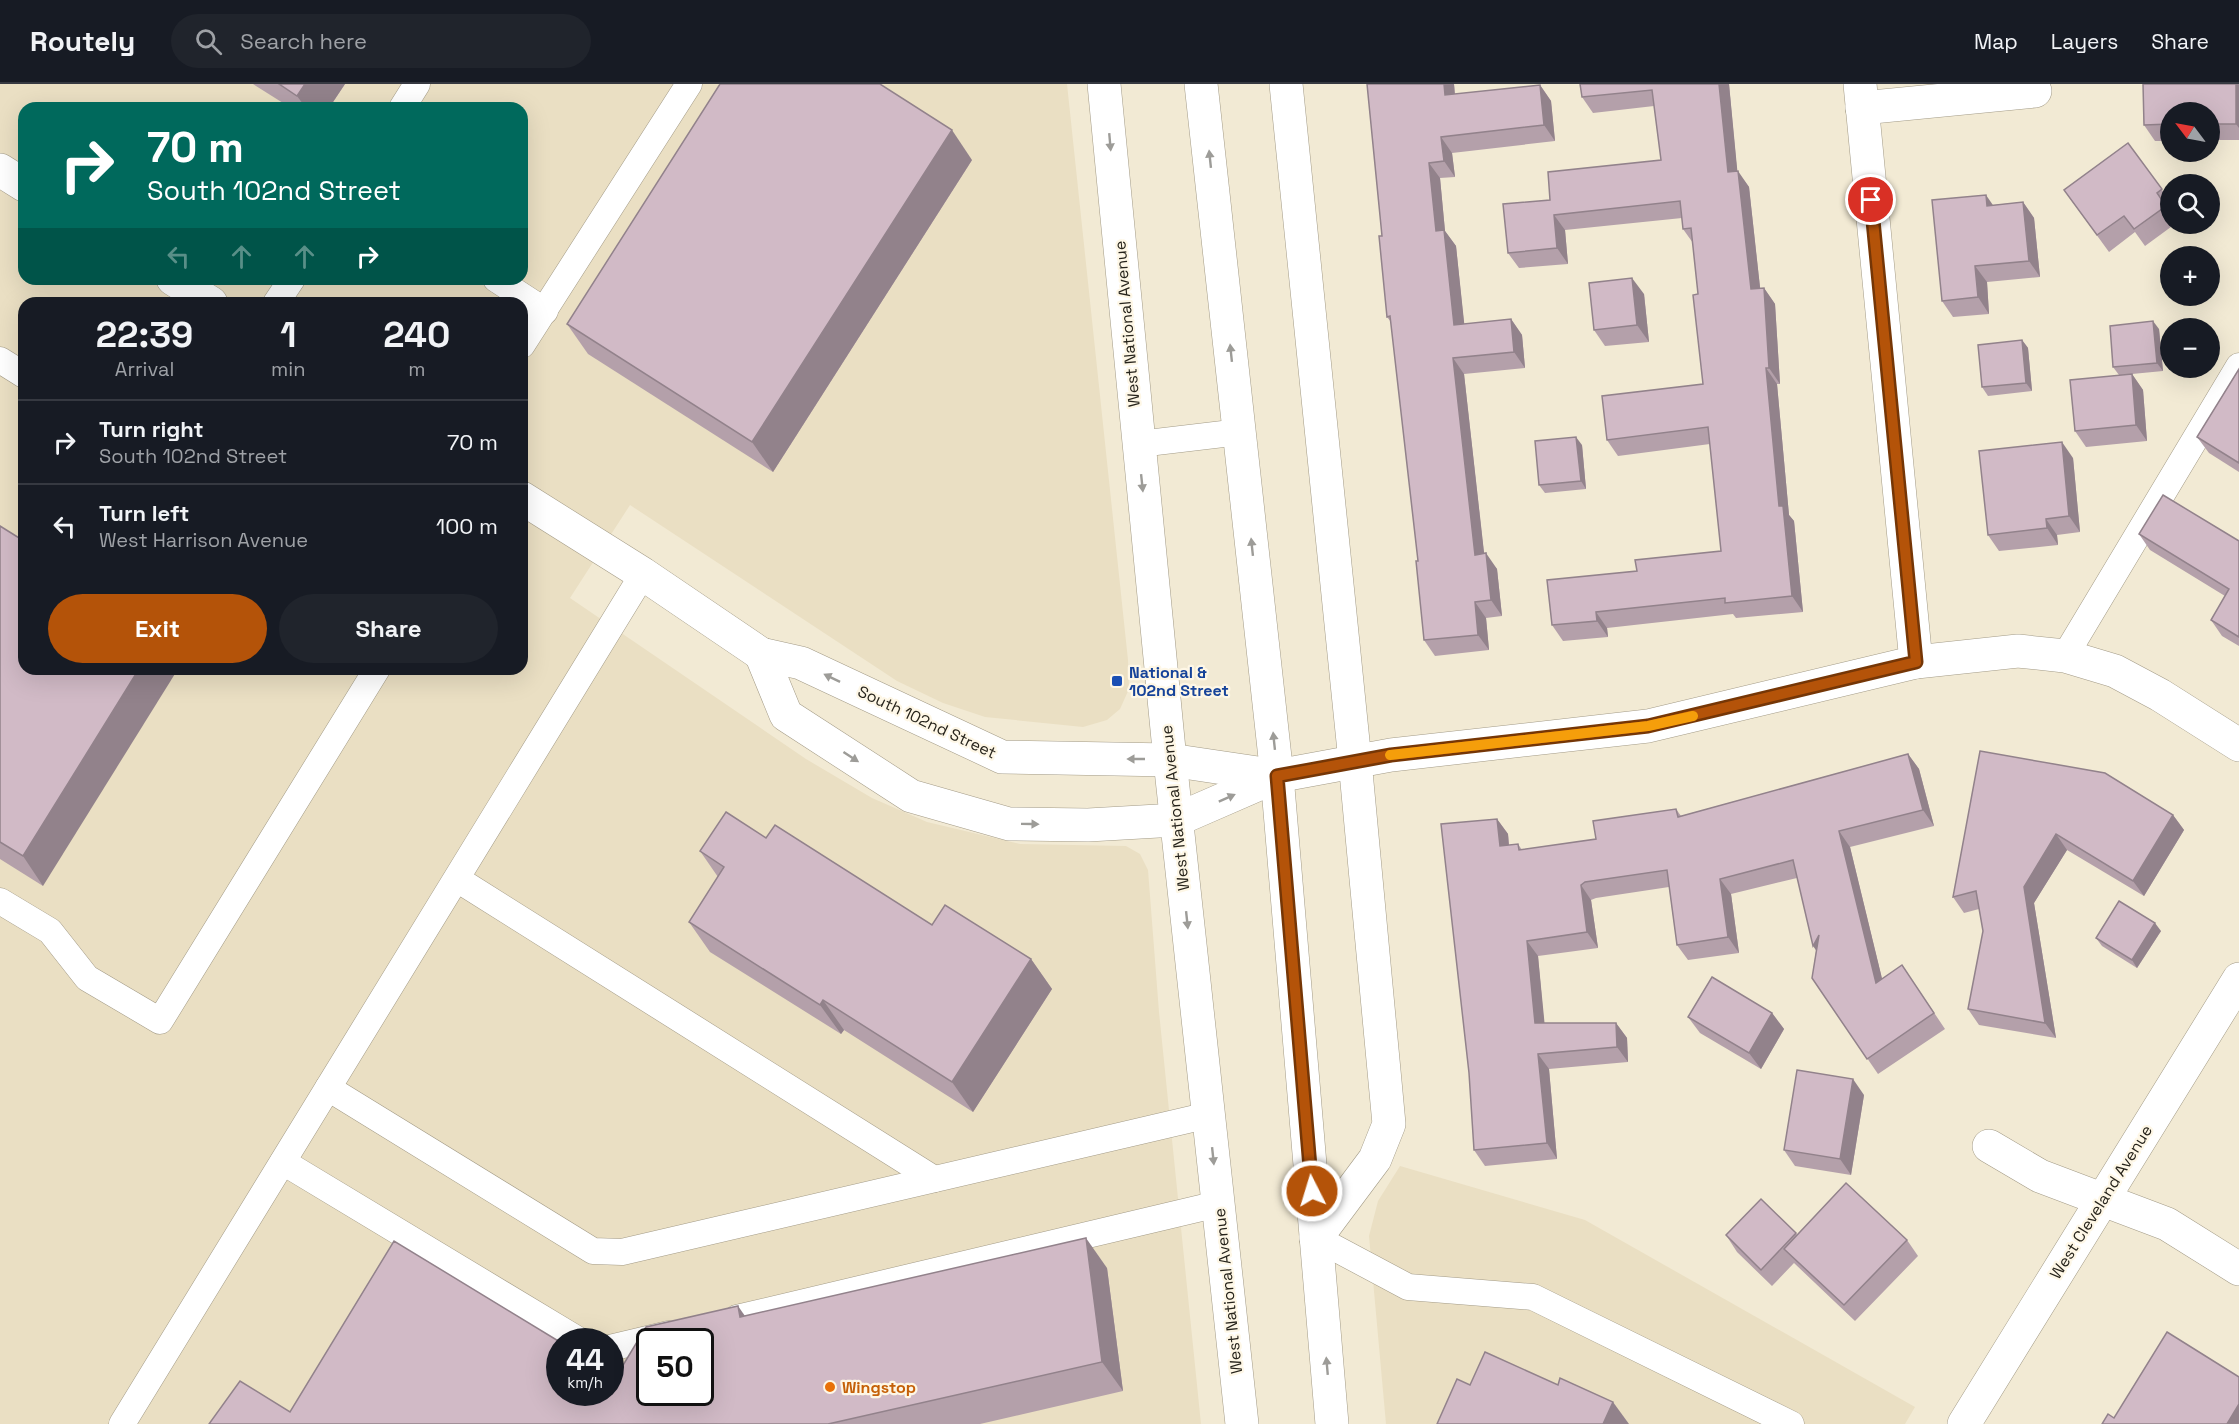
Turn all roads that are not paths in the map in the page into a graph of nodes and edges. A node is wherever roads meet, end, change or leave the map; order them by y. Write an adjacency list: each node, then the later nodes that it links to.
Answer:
1 (417, 84): 8 (lane)
2 (688, 84): 16 (lane)
3 (1104, 84): 22 (street, West National Avenue, one-way to 22)
4 (1201, 84): 21 (street, one-way to 4)
5 (1286, 84): 31 (street)
6 (2035, 91): 7 (street)
7 (1861, 96): 27 (street)
8 (406, 102)
9 (0, 170): 10 (street)
10 (18, 181)
11 (182, 285): 13 (street)
12 (505, 285): 14 (lane)
13 (202, 297)
14 (524, 297)
15 (528, 300): 16 (lane)
16 (545, 311): 17 (lane)
17 (528, 336)
18 (0, 360): 20 (lane)
19 (2239, 366): 26 (lane)
20 (18, 371)
21 (1240, 432): 22 (lane); 32 (street, one-way to 21)
22 (1138, 444): 30 (street, West National Avenue, one-way to 30)
23 (528, 502): 24 (street, South 102nd Street)
24 (644, 574): 25 (street, South 102nd Street); 34 (lane)
25 (761, 654): 30 (street, South 102nd Street, one-way to 25); 33 (street, South 102nd Street, one-way to 33)
26 (2066, 656): 27 (street, South 102nd Street); 29 (street, South 102nd Street)
27 (1916, 662): 31 (street, South 102nd Street)
28 (373, 675): 35 (lane)
29 (2239, 745)
30 (1170, 760): 32 (street, South 102nd Street); 33 (street, West National Avenue)
31 (1355, 761): 32 (street, South 102nd Street); 44 (street)
32 (1277, 776): 33 (street, South 102nd Street, one-way to 32); 44 (street)
33 (1176, 820): 38 (street, West National Avenue, one-way to 38)
34 (457, 879): 37 (lane); 41 (lane)
35 (0, 900)
36 (2239, 979): 42 (street, West Cleveland Avenue)
37 (328, 1088): 40 (lane); 41 (lane)
38 (1209, 1114): 41 (lane); 43 (street, West National Avenue, one-way to 43)
39 (1989, 1146): 42 (street)
40 (283, 1162): 46 (lane); 49 (lane)
41 (934, 1179)
42 (2103, 1198): 45 (street); 52 (street, West Cleveland Avenue)
43 (1218, 1204): 47 (lane); 50 (street, West National Avenue)
44 (1316, 1238): 48 (lane); 51 (street, one-way to 44)
45 (2239, 1269)
46 (558, 1328)
47 (624, 1345)
48 (1783, 1422)
49 (122, 1424)
50 (1242, 1424)
51 (1332, 1424)
52 (1964, 1424)

